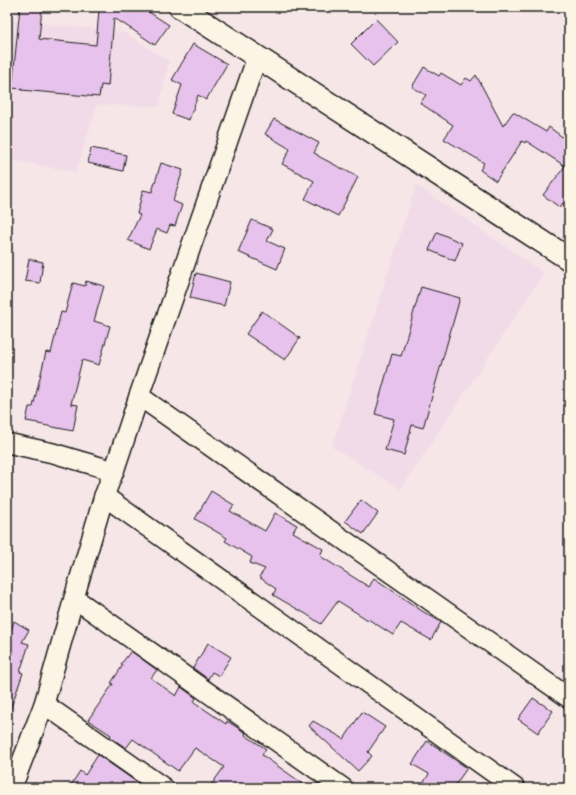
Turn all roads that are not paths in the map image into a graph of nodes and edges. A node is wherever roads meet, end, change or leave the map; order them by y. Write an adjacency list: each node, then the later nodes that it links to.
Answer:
1 (180, 7): 2 (main road)
2 (257, 57): 3 (main road); 4 (street)
3 (569, 259)
4 (139, 396): 6 (street); 9 (street)
5 (7, 443): 6 (street)
6 (114, 471): 7 (street)
7 (104, 496): 8 (street); 14 (street)
8 (74, 598): 10 (street); 13 (street)
9 (569, 698)
10 (44, 704): 11 (street); 12 (street)
11 (13, 788)
12 (164, 788)
13 (344, 788)
14 (515, 788)

